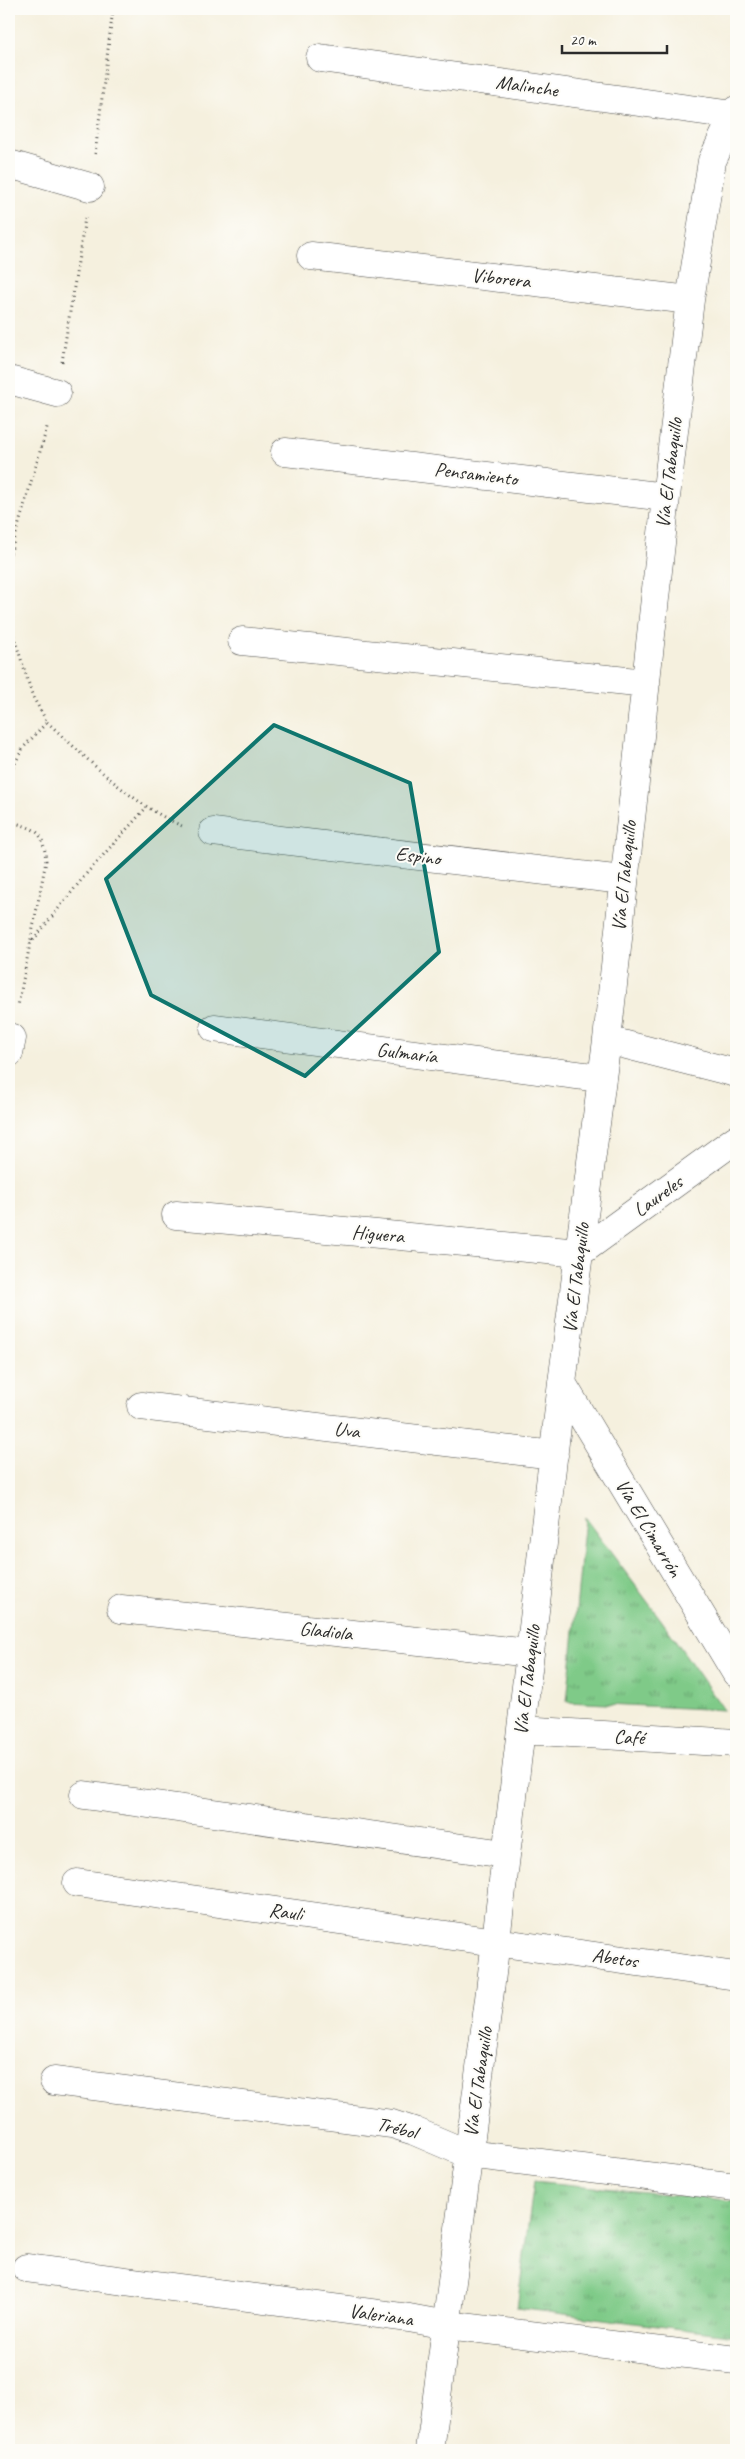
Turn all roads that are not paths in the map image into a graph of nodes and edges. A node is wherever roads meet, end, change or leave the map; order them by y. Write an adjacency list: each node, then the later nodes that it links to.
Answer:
1 (320, 58): 2 (street, Malinche)
2 (735, 112): 6 (street, Vía El Tabaquillo)
3 (9, 164): 4 (street)
4 (90, 187)
5 (311, 256): 6 (street, Viborera)
6 (690, 300): 10 (street, Vía El Tabaquillo)
7 (9, 380): 8 (street)
8 (57, 393)
9 (285, 452): 10 (street, Pensamiento)
10 (666, 497): 12 (street, Vía El Tabaquillo)
11 (242, 641): 12 (street)
12 (646, 683): 14 (street, Vía El Tabaquillo)
13 (213, 832): 14 (street, Espino)
14 (623, 880): 16 (street, Vía El Tabaquillo)
15 (214, 1028): 18 (street, Gulmaría)
16 (607, 1040): 17 (street); 18 (street, Vía El Tabaquillo)
17 (736, 1073)
18 (600, 1078): 21 (street, Vía El Tabaquillo)
19 (736, 1139): 21 (street, Laureles)
20 (176, 1215): 21 (street, Higuera)
21 (580, 1253): 22 (street, Vía El Tabaquillo)
22 (562, 1383): 24 (street, Vía El Tabaquillo); 27 (street, Vía El Cimarrón)
23 (141, 1406): 24 (street, Uva)
24 (554, 1455): 26 (street, Vía El Tabaquillo)
25 (121, 1609): 26 (street, Gladiola)
26 (530, 1653): 28 (street, Vía El Tabaquillo)
27 (736, 1673)
28 (521, 1730): 29 (street, Café); 31 (street, Vía El Tabaquillo)
29 (736, 1743)
30 (84, 1795): 31 (street)
31 (505, 1854): 33 (street, Vía El Tabaquillo)
32 (77, 1883): 33 (street, Rauli)
33 (494, 1941): 34 (street, Abetos); 36 (street, Vía El Tabaquillo)
34 (736, 1976)
35 (54, 2081): 36 (street, Trébol)
36 (468, 2154): 37 (street, Trébol); 39 (street, Vía El Tabaquillo)
37 (736, 2187)
38 (26, 2268): 39 (street, Valeriana)
39 (447, 2326): 40 (street, Valeriana); 41 (street, Vía El Tabaquillo)
40 (736, 2360)
41 (430, 2450)

